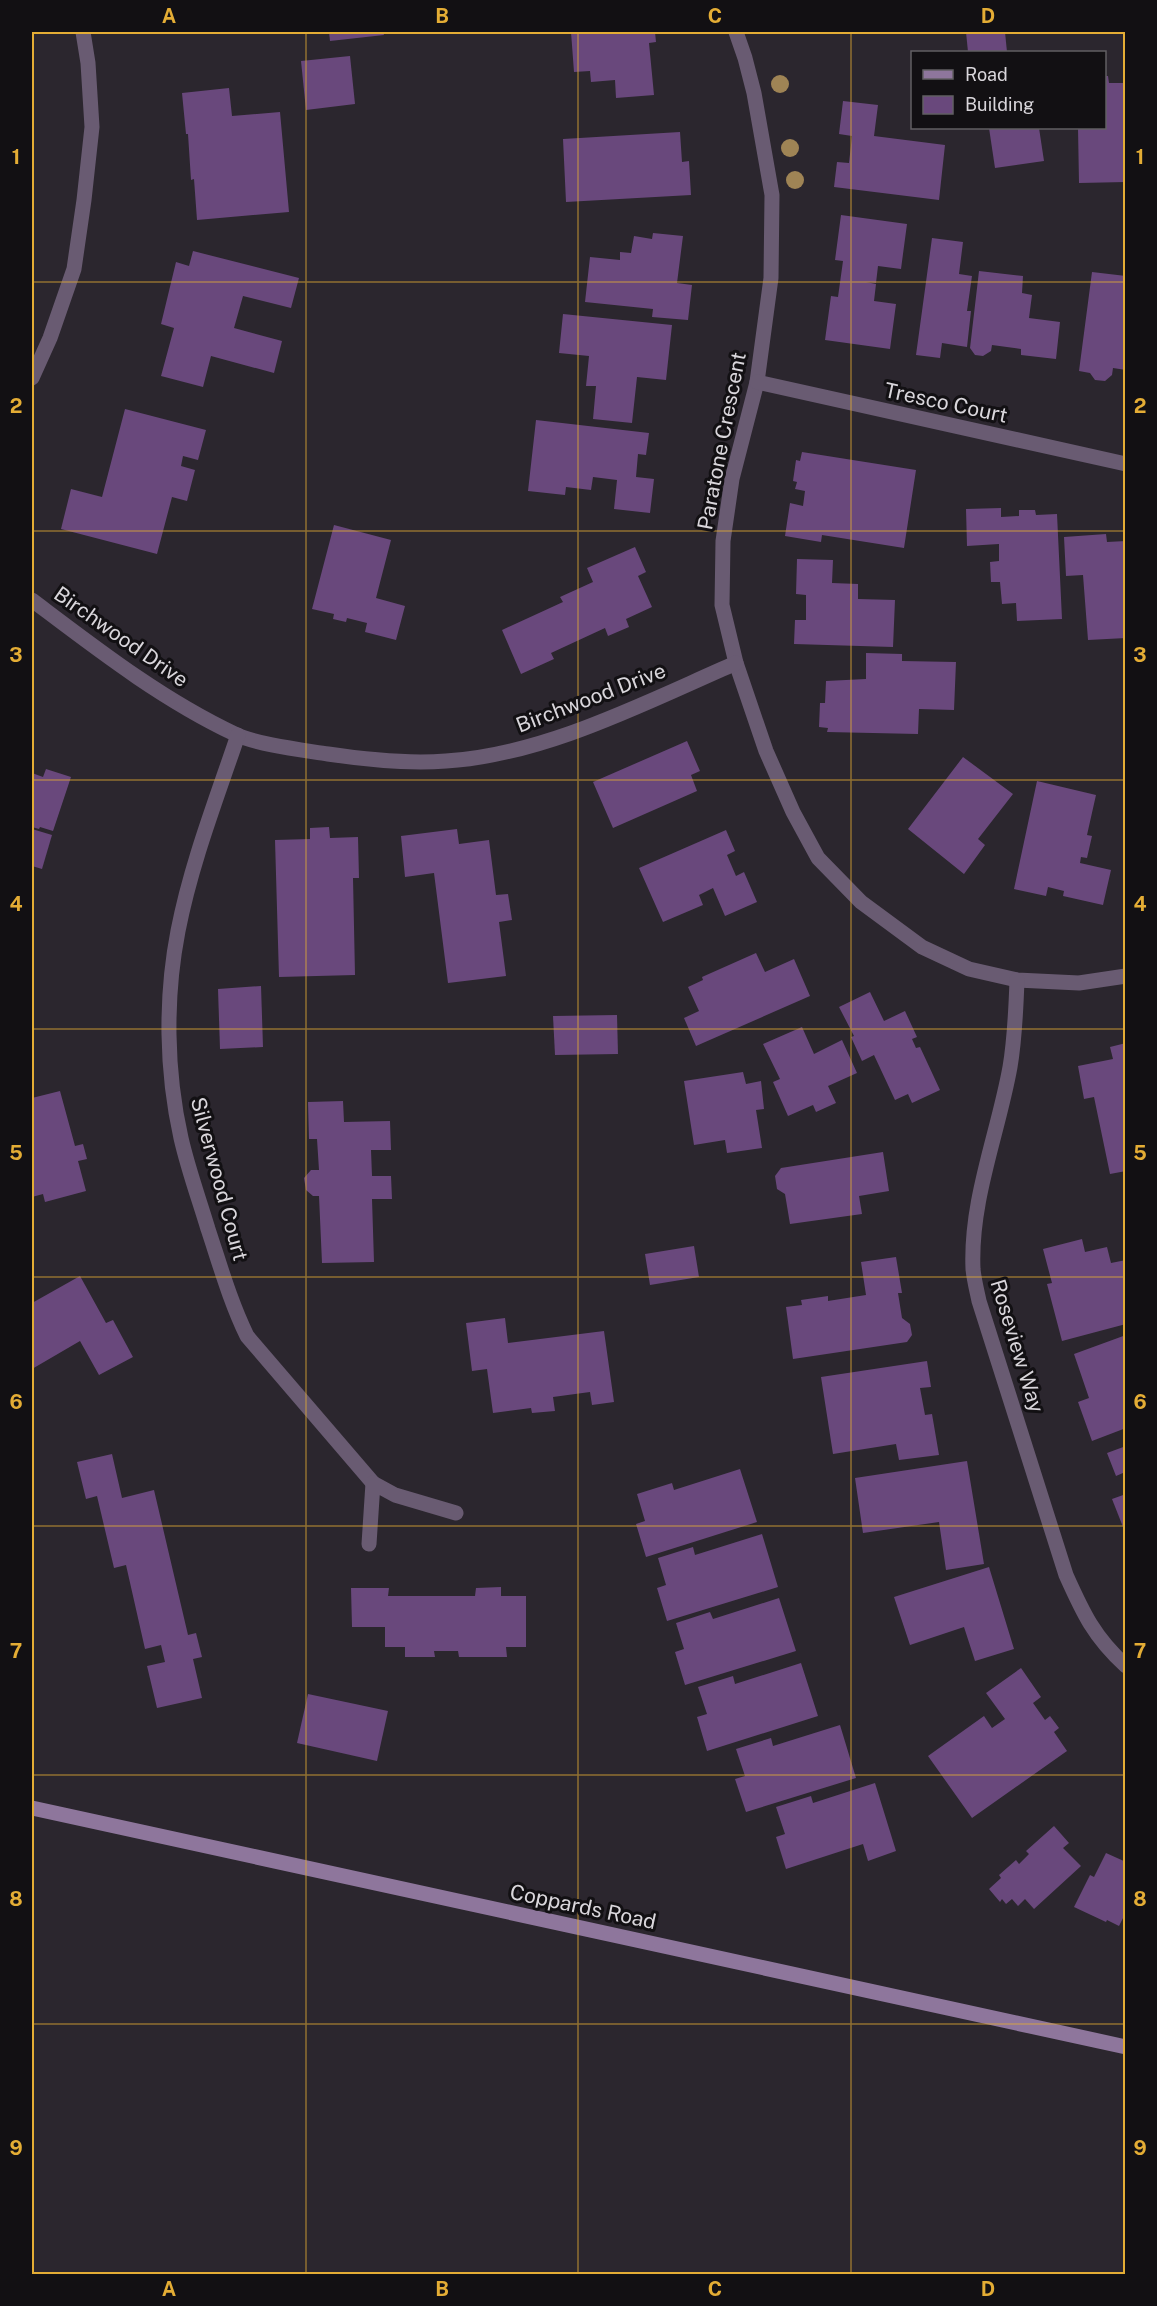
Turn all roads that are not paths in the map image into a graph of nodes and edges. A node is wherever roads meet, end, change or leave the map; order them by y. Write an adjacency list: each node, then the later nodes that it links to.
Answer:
1 (83, 32): 3 (street)
2 (736, 32): 4 (street, Paratone Crescent)
3 (32, 378)
4 (757, 382): 5 (street, Tresco Court); 7 (street, Paratone Crescent)
5 (1125, 464)
6 (32, 600): 8 (street, Birchwood Drive)
7 (736, 663): 8 (street, Birchwood Drive); 10 (street, Paratone Crescent)
8 (238, 735): 11 (street, Silverwood Court)
9 (1125, 976): 10 (street, Paratone Crescent)
10 (1017, 980): 14 (street, Roseview Way)
11 (373, 1483): 12 (street, Silverwood Court); 13 (street)
12 (456, 1513)
13 (369, 1544)
14 (1125, 1666)
15 (32, 1808): 16 (street, Coppards Road)
16 (1125, 2047)

